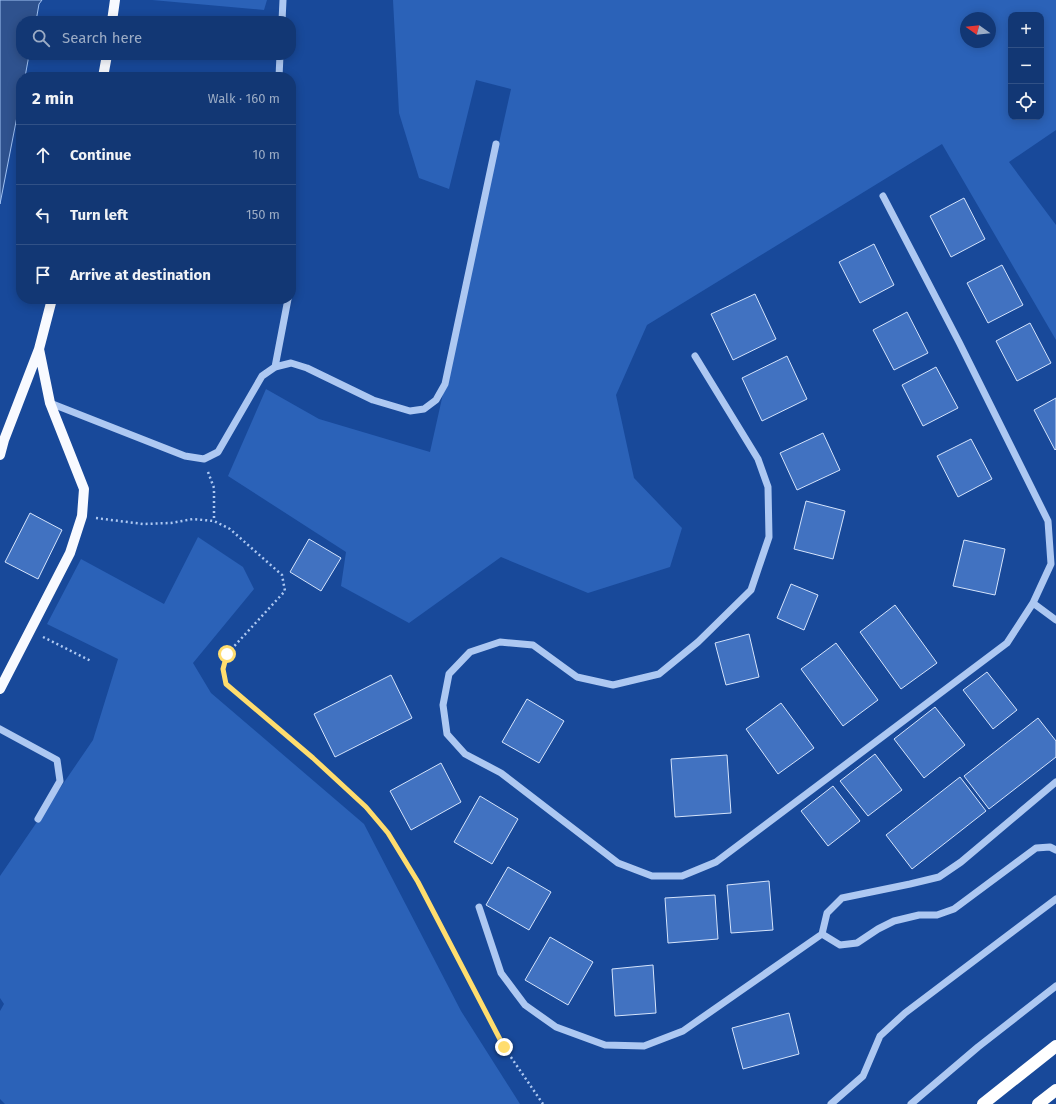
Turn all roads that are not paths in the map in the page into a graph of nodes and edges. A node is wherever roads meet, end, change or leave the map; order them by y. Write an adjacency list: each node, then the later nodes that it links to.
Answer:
1 (116, 0): 3 (main road)
2 (284, 0): 4 (street)
3 (113, 16)
4 (282, 16)
5 (106, 60): 7 (main road)
6 (280, 60): 8 (street)
7 (104, 72)
8 (279, 72)
9 (496, 144): 15 (street)
10 (883, 196): 18 (street)
11 (51, 304): 13 (main road)
12 (287, 304): 15 (street)
13 (39, 349): 16 (main road); 17 (main road)
14 (695, 356): 18 (street)
15 (275, 367): 16 (street)
16 (50, 403): 20 (main road)
17 (0, 455)
18 (1033, 603): 19 (street)
19 (1056, 620)
20 (0, 690)
21 (0, 729): 23 (street)
22 (1056, 782): 27 (street)
23 (38, 819)
24 (1056, 850): 27 (street)
25 (1056, 899): 31 (street)
26 (479, 907): 27 (street)
27 (822, 934)
28 (1056, 986): 32 (street)
29 (1056, 1046): 33 (highway)
30 (1056, 1090): 34 (highway)
31 (831, 1104)
32 (911, 1104)
33 (983, 1104)
34 (1038, 1104)

